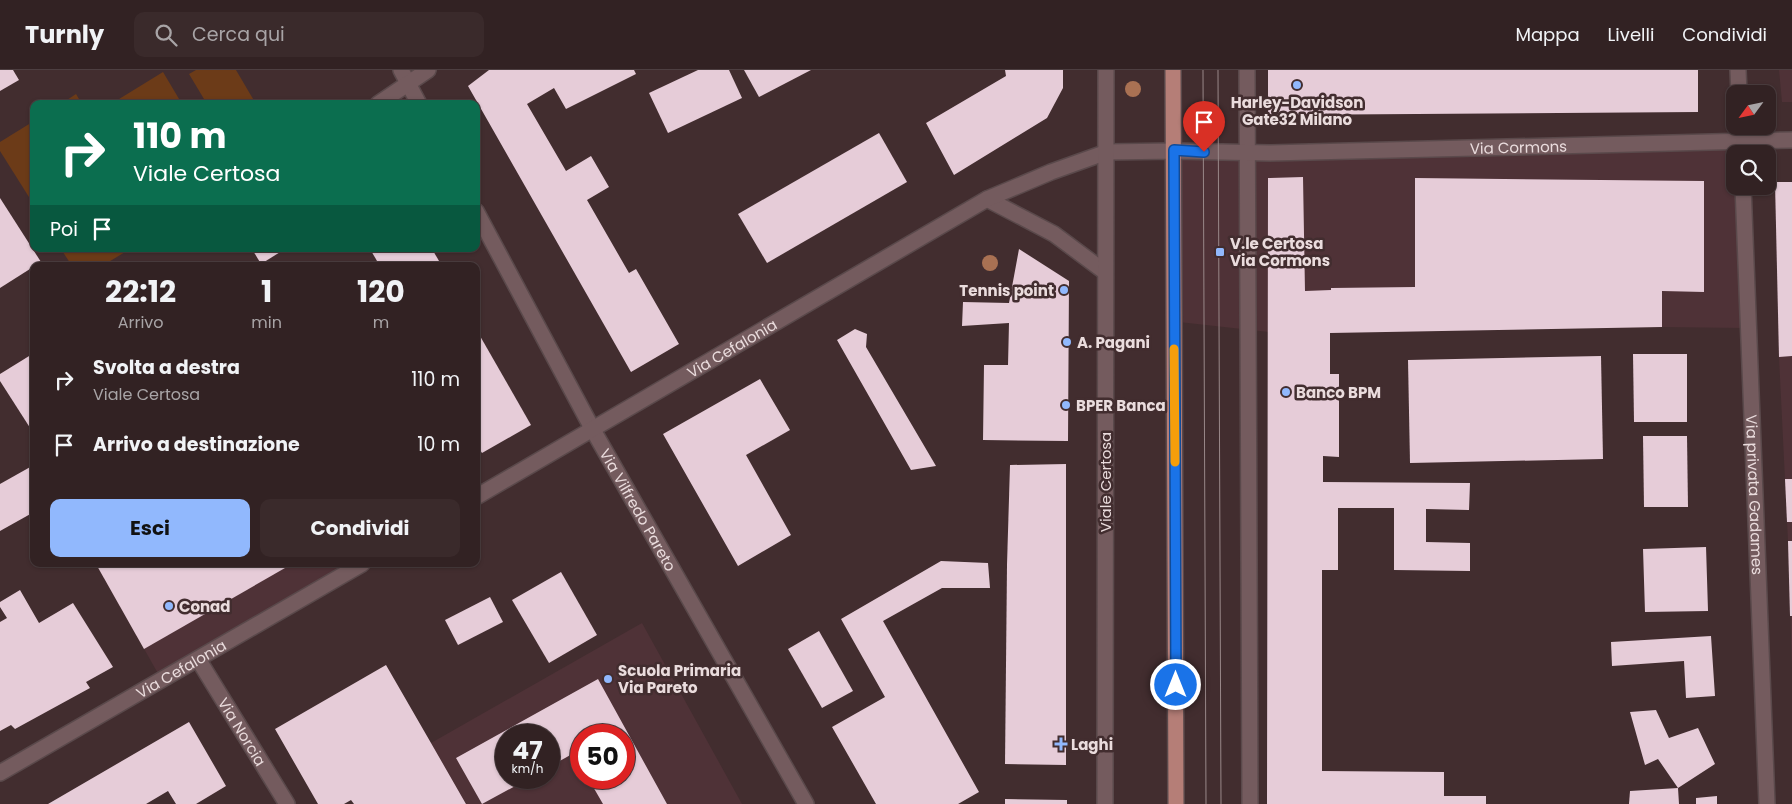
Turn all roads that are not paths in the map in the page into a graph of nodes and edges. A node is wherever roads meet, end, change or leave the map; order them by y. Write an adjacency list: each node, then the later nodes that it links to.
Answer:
1 (401, 70): 7 (street)
2 (428, 70): 7 (street)
3 (1106, 70): 14 (street, Viale Certosa)
4 (1173, 70): 13 (main road)
5 (1247, 70): 15 (street)
6 (1738, 70): 8 (street)
7 (408, 84): 9 (street); 10 (street)
8 (1739, 85)
9 (384, 100)
10 (417, 100)
11 (1741, 140): 12 (street, Via Cormons); 15 (street, Via Cormons)
12 (1792, 140)
13 (1174, 150): 14 (street, Via Cefalonia); 15 (street); 28 (main road)
14 (1107, 152): 17 (street, Via Cefalonia); 19 (street, Viale Certosa)
15 (1247, 153): 29 (street)
16 (1743, 195): 30 (street, Via privata Gadames)
17 (986, 198): 19 (street); 20 (street, Via Cefalonia)
18 (480, 218): 20 (street, Via Vilfredo Pareto)
19 (1105, 272): 27 (street, Viale Certosa)
20 (593, 430): 21 (street, Via Cefalonia); 26 (street, Via Vilfredo Pareto)
21 (480, 496)
22 (357, 567): 23 (street, Via Cefalonia)
23 (198, 660): 24 (street, Via Cefalonia); 25 (street, Via Norcia)
24 (0, 773)
25 (287, 804)
26 (806, 804)
27 (1105, 804)
28 (1176, 804)
29 (1250, 804)
30 (1767, 804)

